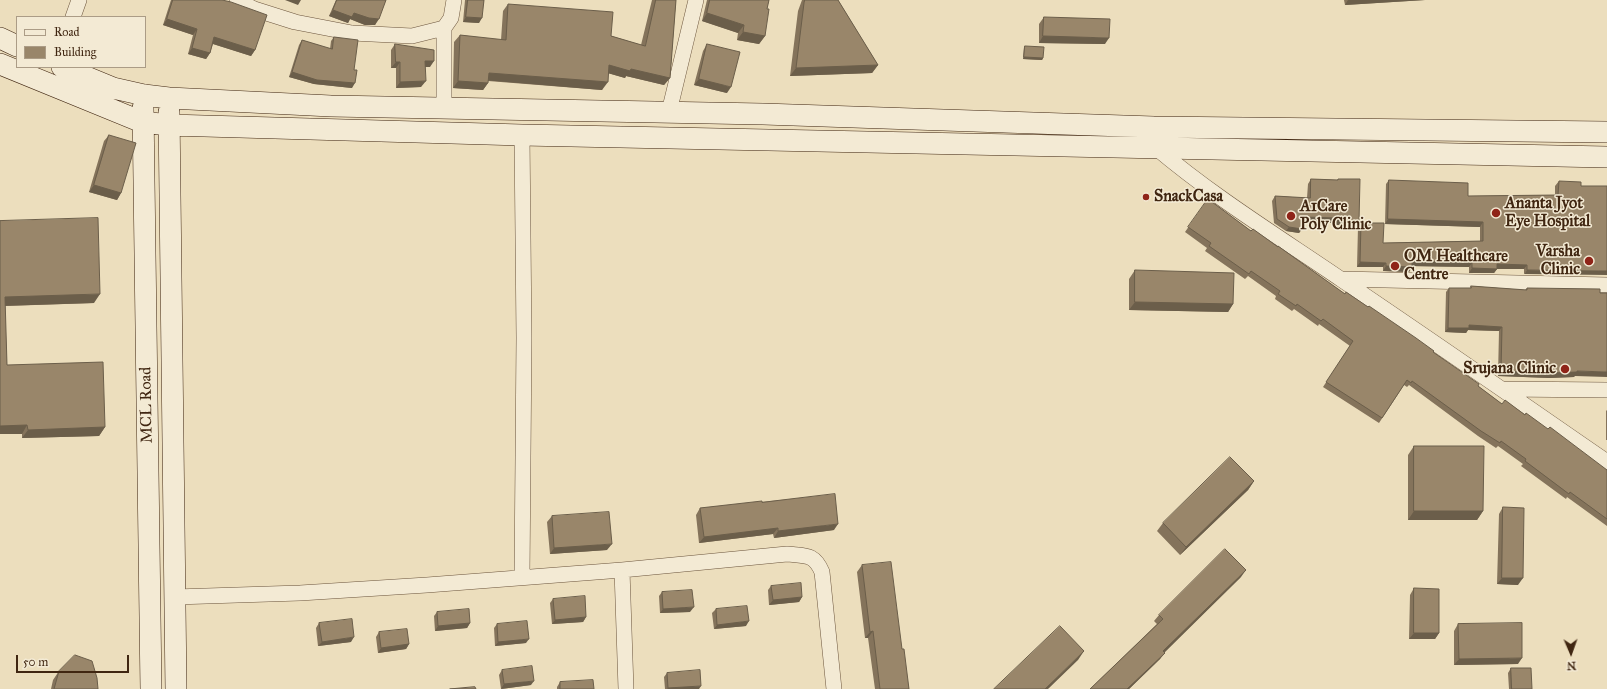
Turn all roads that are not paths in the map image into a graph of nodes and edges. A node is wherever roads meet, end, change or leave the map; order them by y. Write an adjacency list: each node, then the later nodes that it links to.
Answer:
1 (79, 0): 5 (street)
2 (237, 0): 6 (street)
3 (454, 0): 6 (street)
4 (696, 0): 14 (street)
5 (73, 16)
6 (444, 28): 13 (street)
7 (0, 38): 8 (main road)
8 (16, 46)
9 (0, 64): 15 (main road)
10 (64, 68): 11 (main road)
11 (144, 95): 12 (main road); 15 (main road, MCL Road)
12 (169, 98): 13 (main road); 16 (main road, MCL Road)
13 (444, 107): 14 (main road)
14 (669, 112): 19 (main road)
15 (142, 122): 16 (main road); 29 (main road, MCL Road)
16 (169, 125): 18 (main road); 28 (main road, MCL Road)
17 (1607, 132): 19 (main road)
18 (522, 135): 19 (main road); 27 (street)
19 (1154, 137): 20 (main road); 21 (street)
20 (1607, 157)
21 (1341, 280): 22 (street); 23 (street)
22 (1607, 285)
23 (1503, 389): 24 (street); 25 (street)
24 (1607, 390)
25 (1607, 462)
26 (622, 570): 27 (street); 31 (street); 32 (street)
27 (522, 577): 28 (street)
28 (175, 597): 30 (main road, MCL Road)
29 (151, 689)
30 (176, 689)
31 (626, 689)
32 (834, 689)

